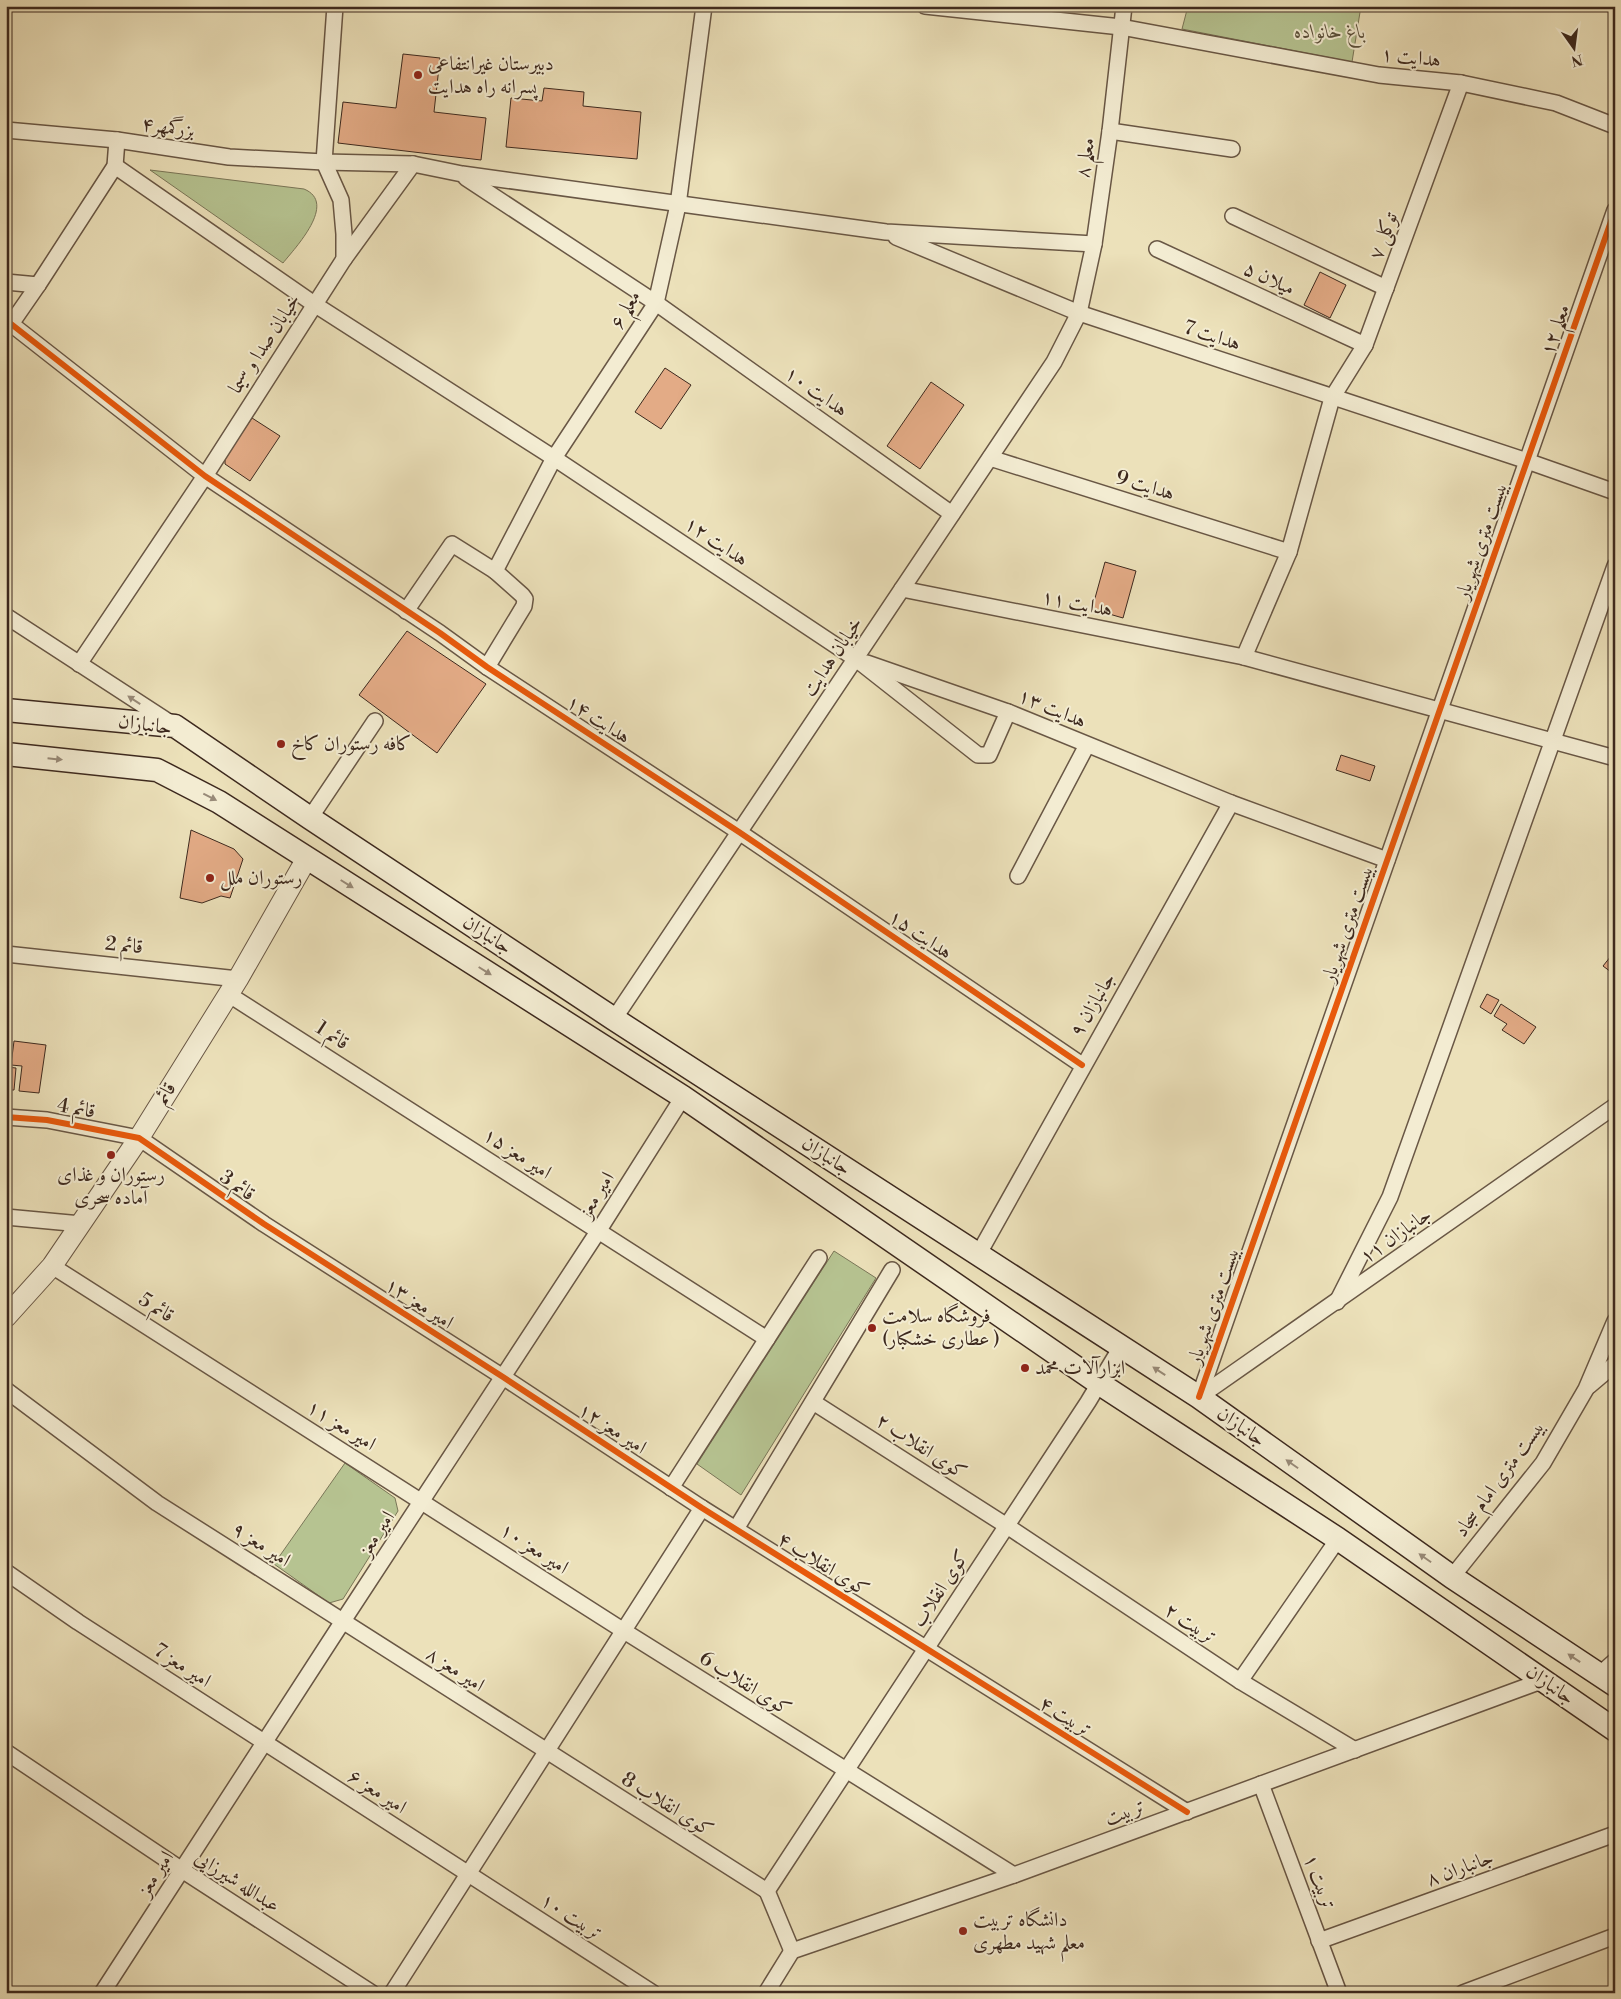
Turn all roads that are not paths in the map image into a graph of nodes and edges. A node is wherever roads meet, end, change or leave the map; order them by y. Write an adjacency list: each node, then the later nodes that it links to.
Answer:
1 (335, 6): 12 (street)
2 (704, 6): 16 (street, معلم ۶)
3 (924, 6): 5 (street, هدایت ۱)
4 (1124, 6): 5 (street, معلم ۸)
5 (1122, 27): 6 (street, هدایت ۱); 9 (street, معلم ۸)
6 (1462, 83): 7 (street, هدایت ۱); 26 (street, توکلی ۷)
7 (1615, 126)
8 (6, 130): 10 (street, بزرگمهر۴)
9 (1110, 131): 11 (street); 21 (street, معلم ۸)
10 (117, 140): 12 (street, بزرگمهر۴); 14 (street)
11 (1232, 149)
12 (324, 162): 13 (street, بزرگمهر۴); 23 (street)
13 (413, 164): 15 (street, بزرگمهر۴); 23 (street, خیابان صدا و سیما)
14 (114, 166): 25 (street); 28 (street, هدایت ۱۲)
15 (462, 174): 16 (street, بزرگمهر۴); 27 (street, هدایت ۱۰)
16 (678, 204): 20 (street, بزرگمهر۴); 27 (street, معلم ۶)
17 (1615, 210): 19 (street, معلم ۱۲)
18 (1233, 216): 26 (street)
19 (1611, 231): 35 (street, معلم ۱۲)
20 (886, 232): 21 (street); 29 (street, هدایت 7)
21 (1094, 244): 29 (street, معلم ۸)
22 (1157, 250): 31 (street, میلان ۵)
23 (344, 260): 28 (street, خیابان صدا و سیما)
24 (6, 282): 25 (street)
25 (38, 285): 30 (street)
26 (1386, 288): 31 (street, توکلی ۷)
27 (656, 303): 33 (street, معلم ۶); 38 (street, هدایت ۱۰)
28 (314, 304): 33 (street, هدایت ۱۲); 36 (street, خیابان صدا و سیما)
29 (1079, 313): 32 (street, هدایت 7); 34 (street, خیابان هدایت)
30 (9, 322): 36 (street, هدایت ۱۴)
31 (1364, 345): 32 (street, توکلی ۷)
32 (1332, 398): 35 (street, هدایت 7); 39 (street, توکلی ۷)
33 (554, 458): 41 (street, معلم ۶); 46 (street, هدایت ۱۲)
34 (990, 458): 38 (street, خیابان هدایت); 39 (street, هدایت 9)
35 (1527, 461): 37 (street, هدایت 7); 50 (street, بیست متری شهریار)
36 (205, 476): 43 (street, هدایت ۱۴); 47 (street, خیابان صدا و سیما)
37 (1615, 492)
38 (952, 514): 42 (street, خیابان هدایت)
39 (1289, 552): 45 (street, توکلی ۷)
40 (1615, 566): 54 (street)
41 (495, 571): 43 (street); 48 (street)
42 (902, 589): 45 (street, هدایت ۱۱); 46 (street, خیابان هدایت)
43 (406, 611): 48 (street, هدایت ۱۴)
44 (6, 616): 47 (street)
45 (1244, 657): 50 (street, هدایت ۱۱)
46 (856, 659): 51 (street, هدایت ۱۳); 51 (street); 60 (street, خیابان هدایت)
47 (79, 664): 53 (street, one-way to 47)
48 (487, 667): 60 (street, هدایت ۱۴)
49 (6, 710): 53 (main road, جانبازان)
50 (1439, 711): 54 (street, هدایت ۱۱); 62 (street, بیست متری شهریار)
51 (1008, 712): 55 (street, هدایت ۱۳)
52 (375, 721): 59 (street)
53 (175, 726): 59 (main road, جانبازان)
54 (1552, 741): 57 (street, هدایت ۱۱); 81 (street)
55 (1087, 745): 58 (street, هدایت ۱۳); 63 (street)
56 (6, 754): 61 (main road, جانبازان, one-way to 61)
57 (1615, 758)
58 (1231, 803): 62 (street, هدایت ۱۳); 67 (street, جانبازان ۹)
59 (310, 818): 66 (main road, جانبازان)
60 (739, 832): 66 (street, خیابان هدایت); 67 (street, هدایت ۱۵)
61 (307, 858): 65 (street, قائم); 68 (main road, جانبازان, one-way to 68)
62 (1387, 860): 92 (street, بیست متری شهریار)
63 (1018, 876)
64 (6, 954): 65 (street, قائم 2)
65 (233, 986): 70 (street, قائم 1); 72 (street, قائم)
66 (614, 1019): 76 (main road, جانبازان)
67 (1082, 1065): 76 (street, جانبازان ۹)
68 (683, 1097): 75 (street, امیر معز); 89 (main road, جانبازان)
69 (1615, 1106): 81 (street, جانبازان ۱۱)
70 (414, 1112): 75 (street, امیر معز ۱۵)
71 (6, 1117): 72 (street, قائم 4)
72 (139, 1138): 74 (street, قائم); 78 (street, قائم 3)
73 (6, 1217): 74 (street)
74 (81, 1224): 79 (street, قائم)
75 (599, 1230): 84 (street, امیر معز ۱۵); 87 (street, امیر معز)
76 (978, 1255): 85 (main road, جانبازان)
77 (819, 1258): 84 (street)
78 (318, 1259): 87 (street, امیر معز ۱۳)
79 (52, 1266): 82 (street, قائم); 88 (street, قائم 5)
80 (892, 1270): 93 (street)
81 (1337, 1302): 92 (street, جانبازان ۱۱)
82 (6, 1317)
83 (1615, 1321): 90 (street, بیست متری امام سجاد)
84 (767, 1339): 94 (street)
85 (1122, 1347): 89 (street, کوی انقلاب); 92 (main road, جانبازان, one-way to 85)
86 (1615, 1364): 90 (street)
87 (503, 1377): 94 (street, امیر معز ۱۲); 95 (street, امیر معز)
88 (237, 1384): 95 (street, امیر معز ۱۱)
89 (1100, 1384): 97 (street, کوی انقلاب); 99 (main road, جانبازان)
90 (1586, 1389): 101 (street, بیست متری امام سجاد)
91 (6, 1390): 102 (street, امیر معز ۹)
92 (1199, 1397): 101 (main road, جانبازان, one-way to 92)
93 (813, 1402): 97 (street, کوی انقلاب ۲); 98 (street)
94 (671, 1488): 96 (street, امیر معز ۱۲)
95 (422, 1502): 102 (street, امیر معز); 103 (street, امیر معز ۱۰)
96 (702, 1508): 98 (street, کوی انقلاب ۴); 103 (street)
97 (1007, 1526): 104 (street, کوی انقلاب); 107 (street, تربیت ۲)
98 (736, 1529): 104 (street, کوی انقلاب ۴)
99 (1338, 1539): 106 (main road, جانبازان); 107 (street)
100 (6, 1572): 109 (street, امیر معز 7)
101 (1452, 1577): 105 (main road, جانبازان, one-way to 101)
102 (342, 1621): 109 (street, امیر معز); 112 (street, امیر معز ۸)
103 (624, 1631): 112 (street); 113 (street, کوی انقلاب 6)
104 (926, 1649): 113 (street, کوی انقلاب); 115 (street, تربیت ۴)
105 (1610, 1674)
106 (1544, 1680): 108 (main road, جانبازان); 110 (street, تربیت)
107 (1240, 1681): 110 (street, تربیت ۲)
108 (1615, 1730)
109 (265, 1743): 117 (street, امیر معز); 118 (street, امیر معز ۶)
110 (1355, 1750): 114 (street, تربیت)
111 (6, 1752): 117 (street, عبدالله شیرزایی)
112 (546, 1752): 118 (street); 120 (street, کوی انقلاب 8)
113 (846, 1771): 119 (street, کوی انقلاب 6); 120 (street, کوی انقلاب)
114 (1261, 1784): 115 (street, تربیت); 122 (street, تربیت ۱)
115 (1186, 1812): 119 (street, تربیت)
116 (1615, 1834): 122 (street, جانباران ۸)
117 (182, 1870): 124 (street, امیر معز); 125 (street, عبدالله شیرزایی)
118 (468, 1875): 126 (street); 127 (street, تربیت ۱۰)
119 (1014, 1875): 123 (street, تربیت)
120 (767, 1891): 123 (street)
121 (1615, 1936): 130 (street)
122 (1320, 1941): 129 (street, تربیت ۱)
123 (792, 1951): 128 (street)
124 (102, 1993)
125 (372, 1993)
126 (392, 1993)
127 (652, 1993)
128 (766, 1993)
129 (1339, 1993)
130 (1463, 1993)

